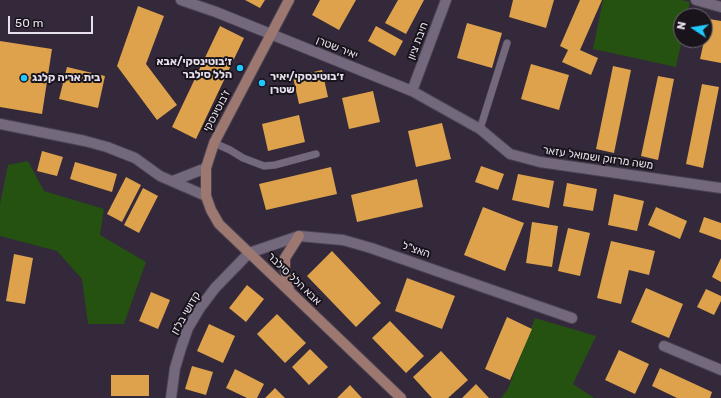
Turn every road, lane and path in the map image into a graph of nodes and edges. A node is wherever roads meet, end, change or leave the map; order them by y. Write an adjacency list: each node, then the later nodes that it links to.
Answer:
1 (181, 0): 6 (street, יאיר שטרן)
2 (289, 0): 6 (street, ז'בוטינסקי)
3 (446, 0): 8 (street, חיבת ציון)
4 (696, 0): 5 (street)
5 (721, 7)
6 (271, 34): 8 (street, יאיר שטרן); 11 (street, ז'בוטינסקי)
7 (507, 43): 10 (lane)
8 (412, 91): 10 (street, יאיר שטרן)
9 (0, 124): 14 (street)
10 (480, 129): 15 (street, משה מרזוק ושמואל עזאר)
11 (214, 143): 12 (lane); 13 (street, ז'בוטינסקי)
12 (316, 154)
13 (206, 168): 14 (street); 16 (street, ז'בוטינסקי)
14 (173, 181): 16 (street)
15 (721, 188)
16 (206, 196): 18 (street, אבא הלל סילבר)
17 (299, 236): 18 (street, האצ"ל); 19 (street); 20 (street, האצ"ל)
18 (249, 253): 19 (street, אבא הלל סילבר); 23 (street, קדושי בלזן)
19 (289, 290): 24 (street, אבא הלל סילבר)
20 (572, 318)
21 (664, 346): 22 (street)
22 (721, 370)
23 (171, 398)
24 (400, 398)

